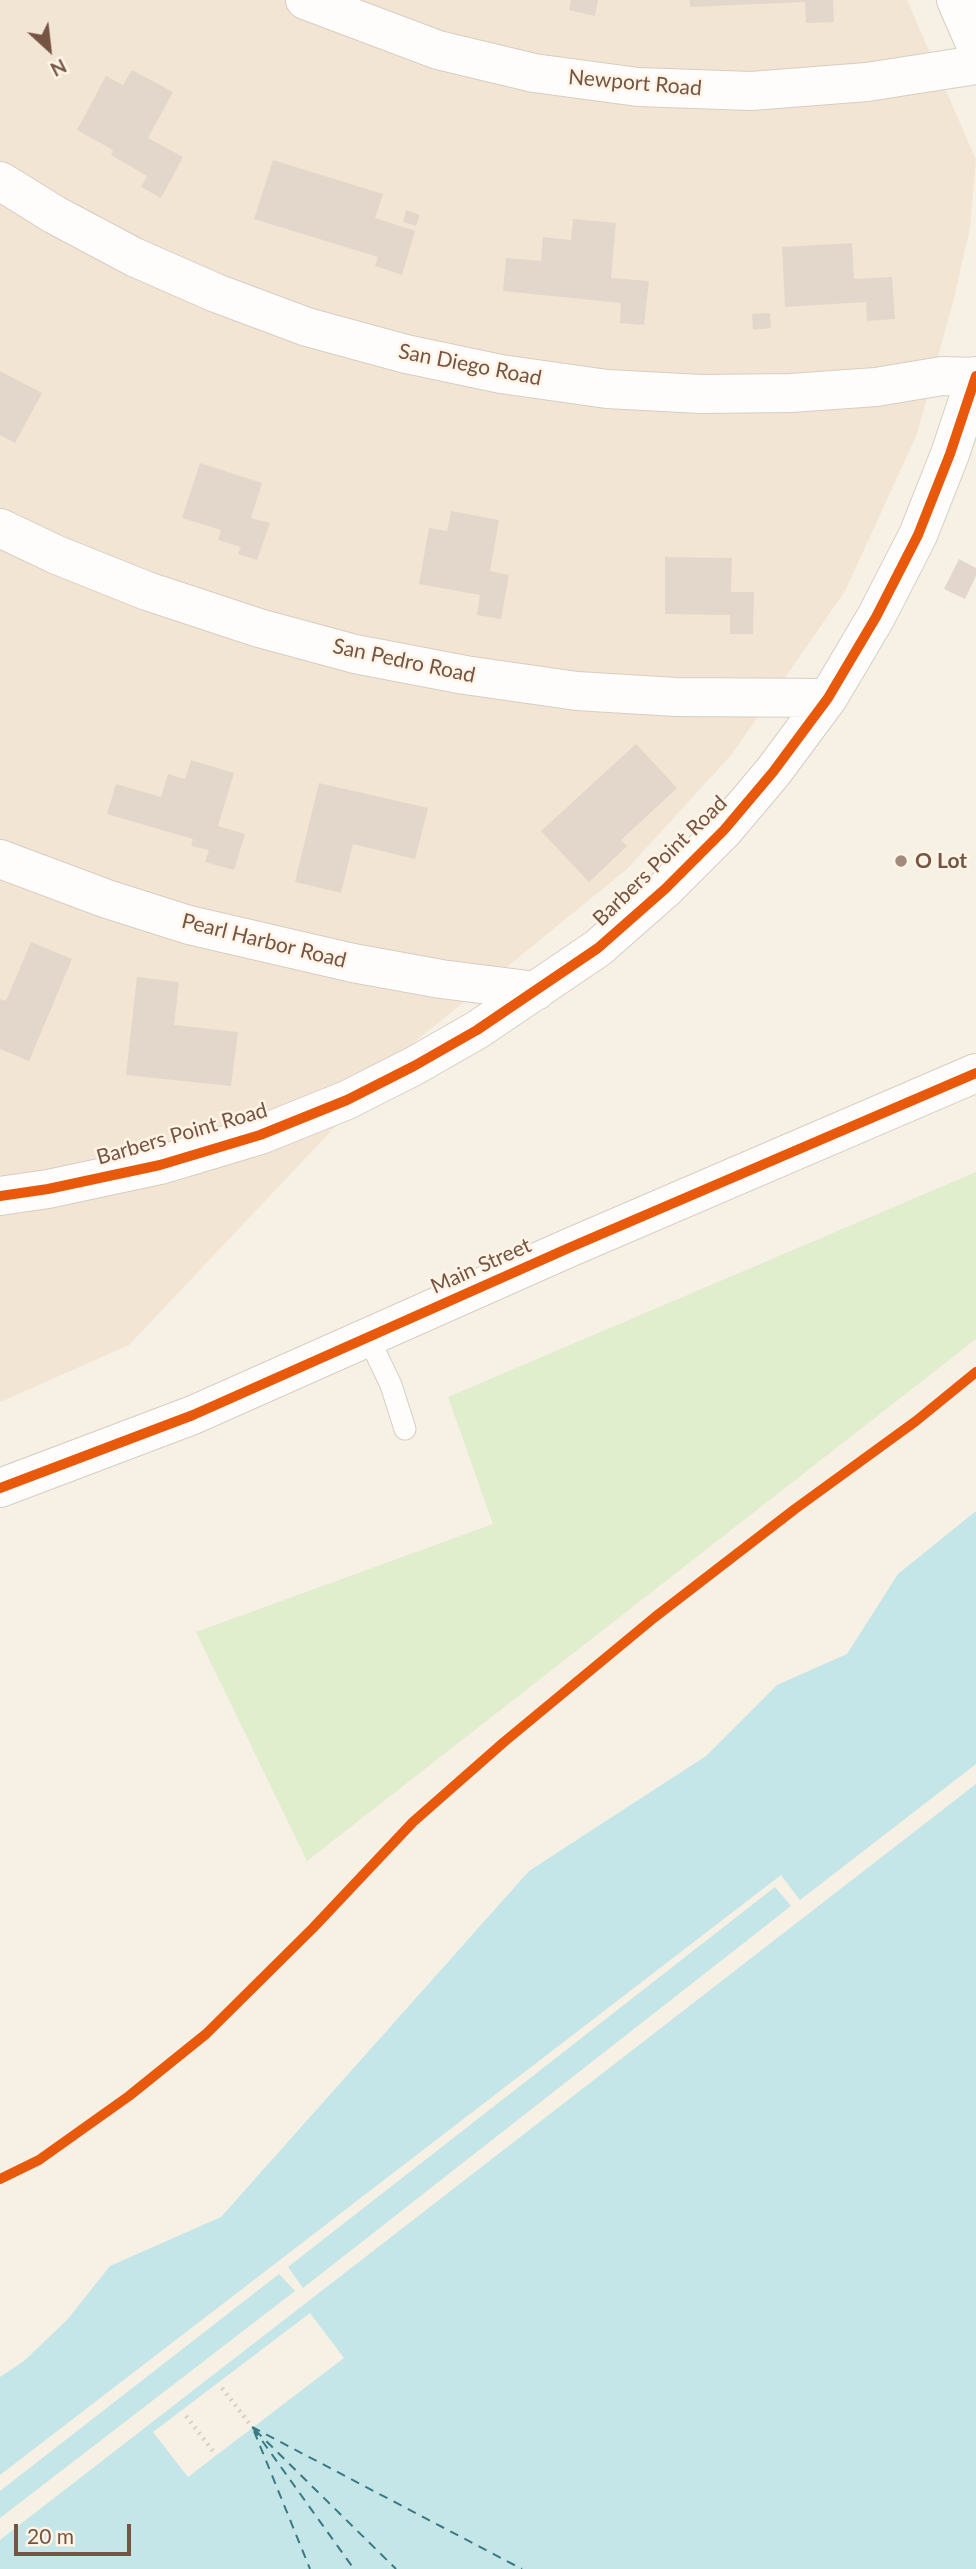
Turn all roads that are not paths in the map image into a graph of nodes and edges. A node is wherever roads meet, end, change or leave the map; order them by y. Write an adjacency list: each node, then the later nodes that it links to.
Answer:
1 (304, 0): 4 (street, Newport Road)
2 (957, 0): 3 (street)
3 (976, 46)
4 (976, 65)
5 (0, 181): 6 (street, San Diego Road)
6 (976, 376): 8 (street, Barbers Point Road)
7 (0, 528): 8 (street, San Pedro Road)
8 (828, 698): 10 (street, Barbers Point Road)
9 (0, 859): 10 (street, Pearl Harbor Road)
10 (536, 992): 12 (street, Barbers Point Road)
11 (976, 1073): 13 (street, Main Street)
12 (0, 1196)
13 (369, 1339): 14 (lane); 15 (street, Main Street)
14 (405, 1429)
15 (0, 1488)

